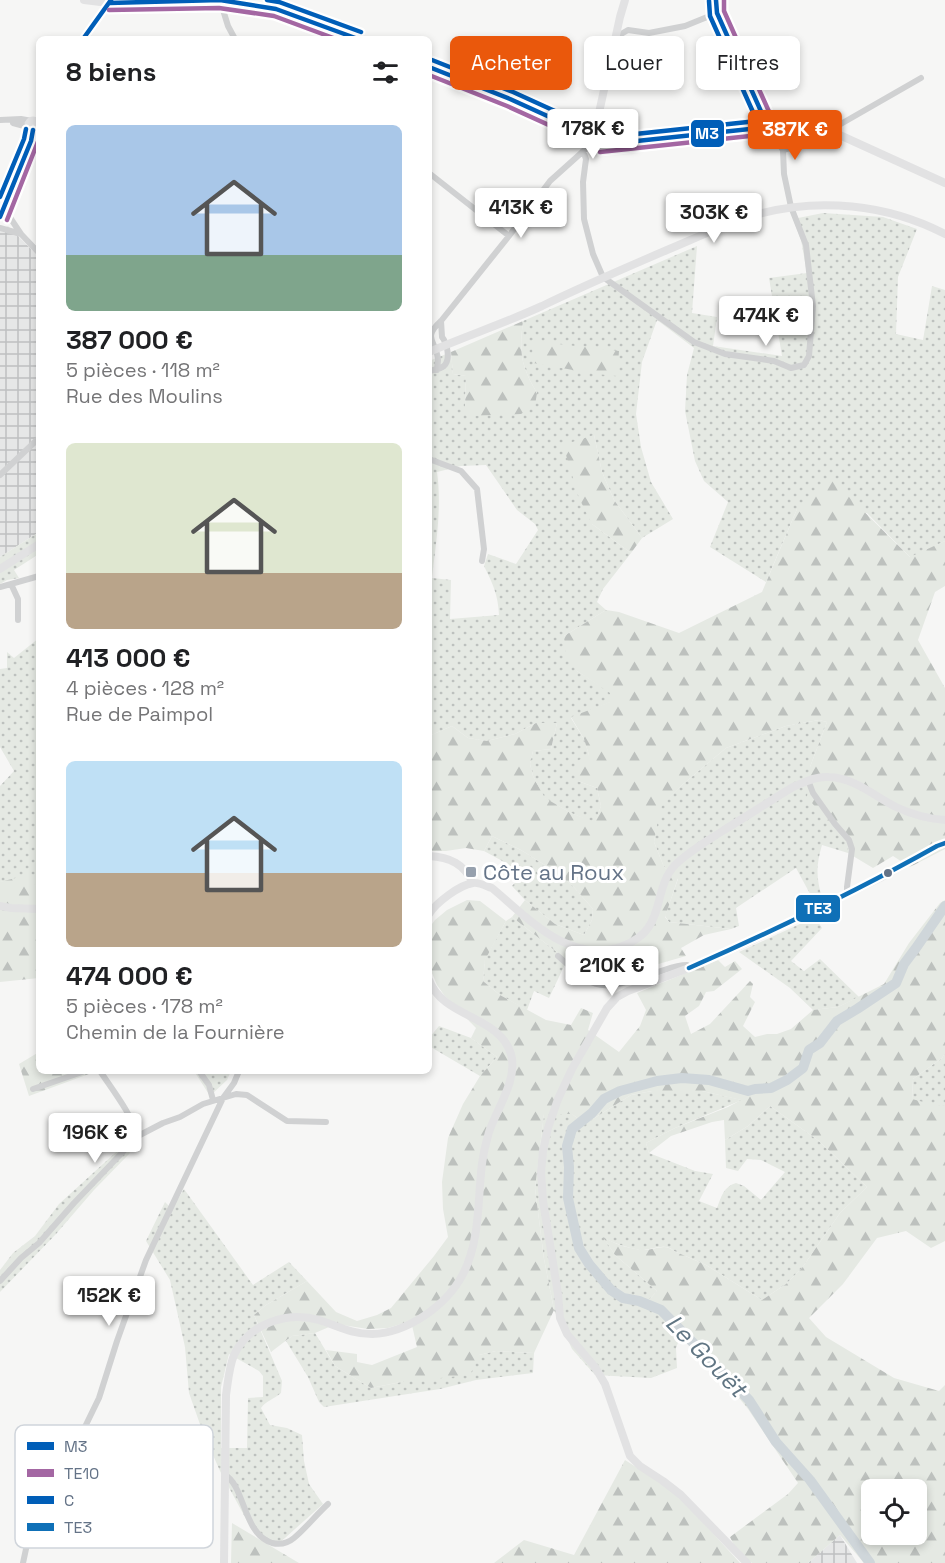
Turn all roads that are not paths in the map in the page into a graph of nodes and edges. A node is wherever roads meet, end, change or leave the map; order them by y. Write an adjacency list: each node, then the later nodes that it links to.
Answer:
1 (84, 0): 5 (street)
2 (220, 0): 5 (street); 6 (street); 11 (street)
3 (625, 0): 8 (street)
4 (716, 0): 7 (street)
5 (110, 2): 10 (street)
6 (242, 2): 12 (street)
7 (717, 13): 9 (street); 20 (street)
8 (620, 17): 9 (street); 13 (street)
9 (628, 30): 14 (street)
10 (84, 36)
11 (233, 36)
12 (350, 36)
13 (616, 36)
14 (618, 36)
15 (432, 68): 22 (street)
16 (921, 78): 21 (street)
17 (605, 90): 22 (street)
18 (0, 122): 19 (street)
19 (34, 123): 28 (street)
20 (768, 127): 21 (street); 22 (street); 24 (street)
21 (830, 131): 24 (street); 26 (street)
22 (595, 137): 23 (street)
23 (586, 149): 32 (street); 34 (street)
24 (783, 150): 27 (street)
25 (432, 175): 32 (street)
26 (945, 183)
27 (791, 207): 31 (street); 34 (street); 34 (street)
28 (1, 215): 30 (street)
29 (0, 228): 30 (street)
30 (21, 234): 33 (street)
31 (945, 234)
32 (508, 236): 35 (street)
33 (36, 250)
34 (603, 277): 37 (street)
35 (441, 321): 36 (street); 37 (street)
36 (432, 328)
37 (446, 343): 38 (street); 40 (street)
38 (432, 349)
39 (432, 350): 40 (street)
40 (436, 370): 41 (street)
41 (432, 371)
42 (36, 441): 44 (street)
43 (432, 460): 46 (street)
44 (0, 475)
45 (36, 545): 47 (street)
46 (482, 561)
47 (0, 569)
48 (36, 577): 49 (street)
49 (11, 584): 50 (street); 51 (street)
50 (0, 587)
51 (18, 620)
52 (808, 780): 53 (street); 56 (street); 57 (street)
53 (945, 820)
54 (945, 843): 57 (street)
55 (432, 856): 56 (street)
56 (473, 883): 60 (street)
57 (847, 894): 62 (street)
58 (0, 906): 59 (street)
59 (36, 909)
60 (432, 911)
61 (558, 956): 62 (street)
62 (689, 968): 80 (street)
63 (432, 986): 75 (street)
64 (76, 1074): 68 (street)
65 (102, 1074): 72 (street)
66 (201, 1074): 70 (street)
67 (238, 1074): 69 (street)
68 (33, 1089)
69 (223, 1098): 70 (street); 71 (street); 74 (street)
70 (213, 1100): 72 (street)
71 (326, 1122)
72 (138, 1136): 73 (street)
73 (0, 1281)
74 (86, 1425)
75 (225, 1475): 76 (street); 79 (street)
76 (328, 1504)
77 (26, 1548): 78 (street)
78 (23, 1563)
79 (224, 1563)
80 (747, 1563)

